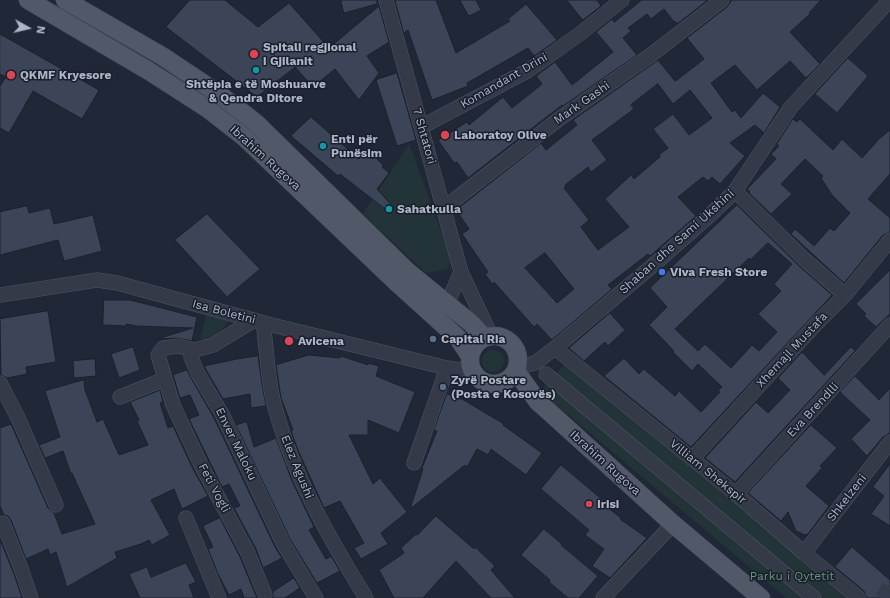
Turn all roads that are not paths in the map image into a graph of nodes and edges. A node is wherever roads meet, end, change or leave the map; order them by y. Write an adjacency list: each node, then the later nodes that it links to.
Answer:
1 (28, 0): 20 (main road, Ibrahim Rugova)
2 (65, 0): 14 (main road, Ibrahim Rugova)
3 (386, 0): 7 (street, 7 Shtatori)
4 (622, 0): 7 (street, Komandant Drini)
5 (722, 0): 9 (street, Mark Gashi)
6 (890, 0): 8 (street, Shaban dhe Sami Ukshini)
7 (421, 127): 9 (street, 7 Shtatori)
8 (735, 191): 13 (street); 18 (street, Shaban dhe Sami Ukshini)
9 (444, 208): 11 (street, 7 Shtatori)
10 (890, 240): 13 (street, Xhemajl Mustafa)
11 (461, 272): 14 (street); 17 (street, 7 Shtatori)
12 (0, 295): 15 (street, Isa Boletini)
13 (845, 295): 30 (street, Xhemajl Mustafa)
14 (447, 304): 17 (main road, Ibrahim Rugova)
15 (261, 322): 19 (street); 21 (street, Isa Boletini); 42 (street, Elez Agushi)
16 (890, 325): 32 (street, Eva Brendlli)
17 (488, 336): 20 (main road); 22 (main road, Ibrahim Rugova)
18 (555, 348): 22 (street, Shaban dhe Sami Ukshini); 30 (street, Villiam Shekspir)
19 (195, 350): 24 (street, Feti Vogli); 41 (street, Enver Maloku)
20 (471, 364): 21 (street, Isa Boletini); 26 (main road, Ibrahim Rugova)
21 (447, 368): 31 (street)
22 (517, 369): 26 (main road); 28 (main road, Ibrahim Rugova)
23 (546, 374): 45 (street)
24 (165, 379): 27 (street); 38 (street, Feti Vogli)
25 (0, 384): 33 (street)
26 (491, 384): 28 (main road, Ibrahim Rugova)
27 (120, 397)
28 (538, 402): 36 (main road, Ibrahim Rugova)
29 (890, 442): 37 (street, Shkelzeni)
30 (692, 459): 32 (street, Villiam Shekspir)
31 (414, 463)
32 (736, 494): 37 (street, Villiam Shekspir)
33 (56, 505)
34 (186, 518): 40 (street)
35 (3, 523): 39 (street)
36 (673, 524): 43 (street); 44 (main road, Ibrahim Rugova)
37 (804, 553): 46 (street, Villiam Shekspir)
38 (265, 595)
39 (31, 598)
40 (219, 598)
41 (316, 598)
42 (366, 598)
43 (602, 598)
44 (761, 598)
45 (814, 598)
46 (859, 598)

